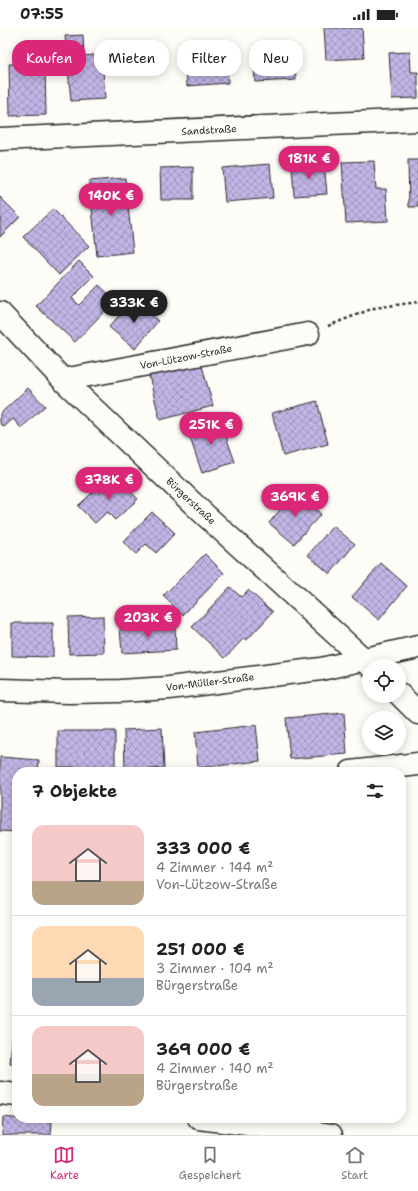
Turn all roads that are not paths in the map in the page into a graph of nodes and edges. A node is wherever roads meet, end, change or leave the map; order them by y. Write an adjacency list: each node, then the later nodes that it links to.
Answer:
1 (418, 120): 2 (street, Sandstraße)
2 (0, 139)
3 (0, 313): 5 (street, Bürgerstraße)
4 (308, 334): 5 (street, Von-Lützow-Straße)
5 (63, 380): 7 (street, Bürgerstraße)
6 (418, 647): 8 (street, Von-Müller-Straße)
7 (364, 659)
8 (377, 659)
9 (362, 663): 10 (street, Von-Müller-Straße)
10 (0, 690)
11 (406, 701): 12 (street)
12 (418, 713)
13 (418, 764): 14 (street)
14 (393, 767)
15 (0, 1093): 16 (street)
16 (12, 1094)
17 (238, 1123): 18 (street)
18 (330, 1135)

